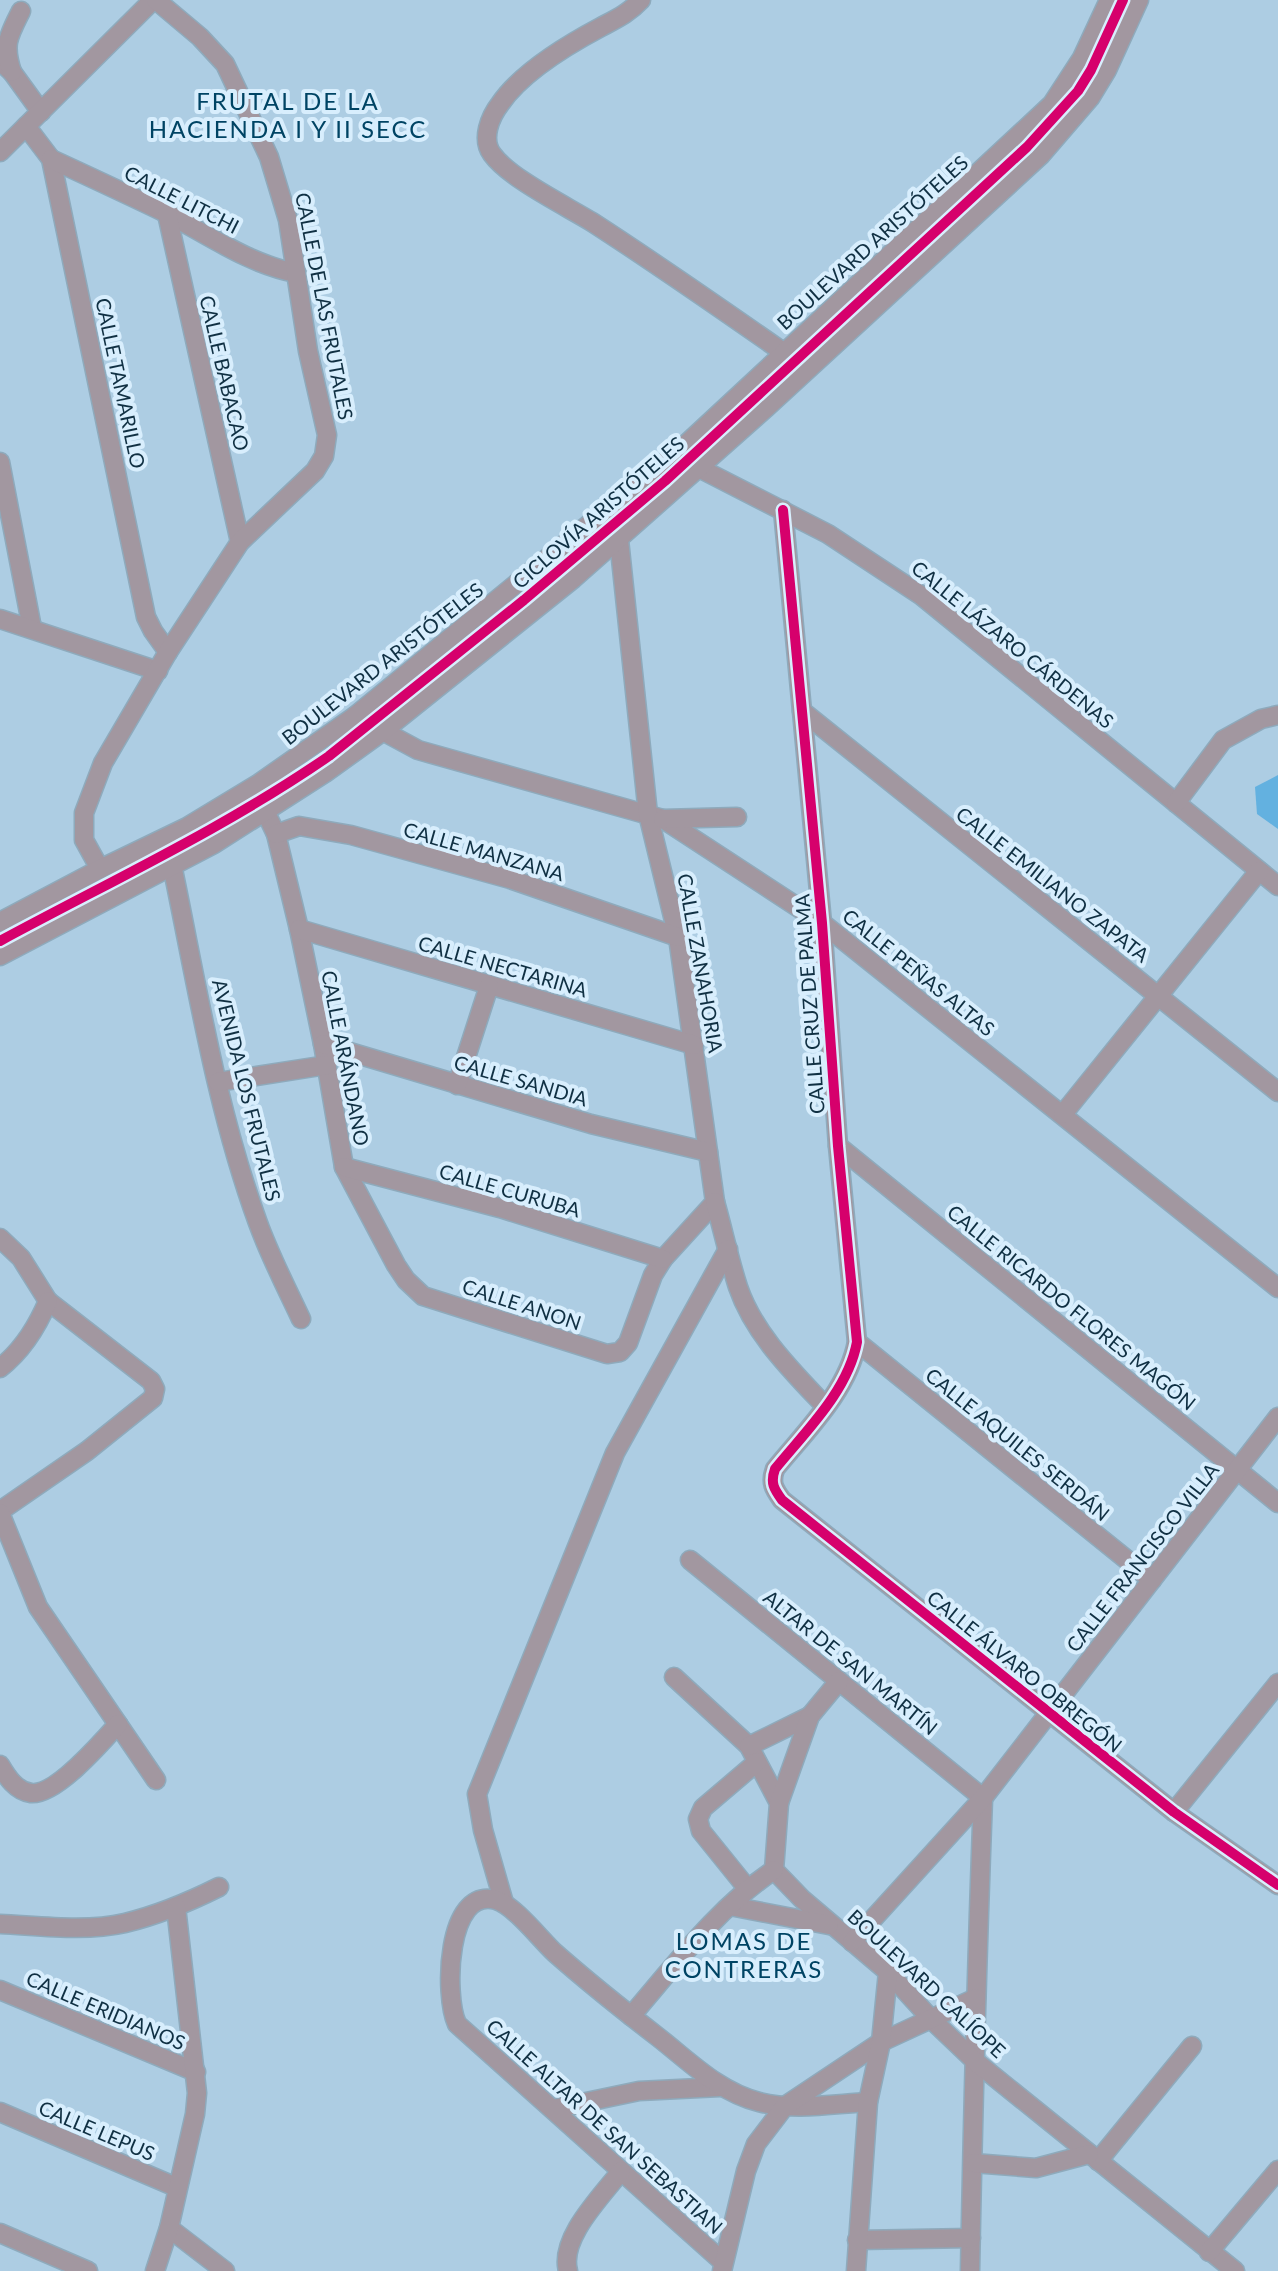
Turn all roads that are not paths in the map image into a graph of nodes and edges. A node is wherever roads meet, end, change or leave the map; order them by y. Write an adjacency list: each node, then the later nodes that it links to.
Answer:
1 (155, 0): 7 (street); 12 (street, CALLE DE LAS FRUTALES)
2 (641, 0): 13 (street)
3 (1109, 0): 13 (street, BOULEVARD ARISTÓTELES)
4 (1139, 0): 15 (street)
5 (21, 11): 6 (street)
6 (6, 66): 7 (street)
7 (41, 112): 8 (street)
8 (26, 126): 9 (street); 10 (street, CALLE TAMARILLO)
9 (0, 152)
10 (51, 159): 11 (street, CALLE LITCHI); 21 (street, CALLE TAMARILLO)
11 (167, 214): 12 (street, CALLE LITCHI); 18 (street, CALLE BABACAO)
12 (296, 273): 18 (street, CALLE DE LAS FRUTALES)
13 (783, 352): 25 (street, BOULEVARD ARISTÓTELES)
14 (0, 462): 20 (street)
15 (699, 468): 16 (street, CALLE LÁZARO CÁRDENAS); 17 (street)
16 (783, 510): 23 (street, CALLE CRUZ DE PALMA); 27 (street, CALLE LÁZARO CÁRDENAS)
17 (619, 540): 26 (street); 29 (street, CALLE ZANAHORIA)
18 (240, 542): 21 (street, CALLE DE LAS FRUTALES)
19 (0, 619): 20 (street)
20 (32, 628): 22 (street)
21 (168, 652): 22 (street, CALLE DE LAS FRUTALES)
22 (158, 671): 33 (street, CALLE DE LAS FRUTALES)
23 (802, 711): 37 (street, CALLE CRUZ DE PALMA); 42 (street, CALLE EMILIANO ZAPATA)
24 (1278, 715): 27 (street)
25 (355, 716): 26 (street, CALLE PEÑAS ALTAS); 33 (street, BOULEVARD ARISTÓTELES)
26 (382, 732): 28 (street); 29 (street, CALLE PEÑAS ALTAS)
27 (1176, 803): 34 (street, CALLE LÁZARO CÁRDENAS)
28 (265, 811): 31 (street, CALLE ARÁNDANO); 32 (street)
29 (656, 816): 30 (street); 37 (street, CALLE PEÑAS ALTAS); 39 (street, CALLE ZANAHORIA)
30 (737, 817)
31 (276, 834): 38 (street, CALLE ARÁNDANO); 39 (street, CALLE MANZANA)
32 (172, 865): 40 (street); 46 (street, AVENIDA LOS FRUTALES)
33 (100, 869): 36 (street, BOULEVARD ARISTÓTELES)
34 (1259, 871): 35 (street, CALLE LÁZARO CÁRDENAS); 42 (street)
35 (1278, 886)
36 (0, 922)
37 (822, 923): 49 (street, CALLE PEÑAS ALTAS); 50 (street, CALLE CRUZ DE PALMA)
38 (299, 929): 41 (street, CALLE NECTARINA); 43 (street, CALLE ARÁNDANO)
39 (678, 937): 44 (street, CALLE ZANAHORIA)
40 (0, 956)
41 (489, 986): 44 (street, CALLE NECTARINA); 47 (street)
42 (1158, 995): 48 (street, CALLE EMILIANO ZAPATA); 49 (street)
43 (323, 1044): 45 (street, CALLE ARÁNDANO); 47 (street, CALLE SANDIA)
44 (694, 1045): 51 (street, CALLE ZANAHORIA)
45 (327, 1065): 46 (street); 52 (street, CALLE ARÁNDANO)
46 (218, 1082): 60 (street, AVENIDA LOS FRUTALES)
47 (457, 1085): 51 (street, CALLE SANDIA)
48 (1278, 1092)
49 (1063, 1114): 57 (street, CALLE PEÑAS ALTAS)
50 (838, 1146): 61 (street, CALLE CRUZ DE PALMA); 66 (street, CALLE RICARDO FLORES MAGÓN)
51 (708, 1152): 53 (street, CALLE ZANAHORIA)
52 (344, 1167): 56 (street, CALLE CURUBA); 58 (street, CALLE ARÁNDANO)
53 (715, 1202): 55 (street, CALLE ZANAHORIA); 56 (street)
54 (0, 1238): 59 (street)
55 (728, 1249): 63 (street, CALLE ZANAHORIA); 87 (street)
56 (663, 1259): 58 (street, CALLE ANON)
57 (1278, 1288)
58 (423, 1296)
59 (48, 1301): 62 (street); 68 (street)
60 (301, 1319)
61 (857, 1342): 63 (street, CALLE CRUZ DE PALMA); 70 (street, CALLE AQUILES SERDÁN)
62 (0, 1368)
63 (825, 1406): 65 (street, CALLE CRUZ DE PALMA)
64 (1278, 1417): 66 (street, CALLE FRANCISCO VILLA)
65 (775, 1469): 74 (street, CALLE ÁLVARO OBREGÓN)
66 (1239, 1469): 67 (street, CALLE RICARDO FLORES MAGÓN); 70 (street, CALLE FRANCISCO VILLA)
67 (1278, 1503)
68 (0, 1512): 76 (street)
69 (690, 1560): 72 (street, ALTAR DE SAN MARTÍN)
70 (1152, 1580): 74 (street, CALLE FRANCISCO VILLA)
71 (674, 1677): 77 (street)
72 (839, 1681): 75 (street); 80 (street, ALTAR DE SAN MARTÍN)
73 (1278, 1683): 82 (street)
74 (1049, 1713): 80 (street, CALLE FRANCISCO VILLA); 82 (street, CALLE ÁLVARO OBREGÓN)
75 (810, 1716): 77 (street); 81 (street)
76 (118, 1724): 78 (street); 79 (street)
77 (753, 1754): 81 (street); 86 (street)
78 (0, 1765)
79 (156, 1780)
80 (983, 1798): 92 (street, CALLE FRANCISCO VILLA); 95 (street)
81 (779, 1803): 83 (street)
82 (1174, 1812): 84 (street, CALLE ÁLVARO OBREGÓN)
83 (774, 1870): 86 (street); 91 (street, BOULEVARD CALÍOPE)
84 (1278, 1885)
85 (219, 1887): 89 (street)
86 (747, 1888): 88 (street)
87 (504, 1903): 96 (street); 105 (street, CALLE ALTAR DE SAN SEBASTIAN)
88 (730, 1906): 91 (street); 96 (street)
89 (176, 1907): 90 (street); 101 (street)
90 (0, 1924)
91 (833, 1926): 92 (street, BOULEVARD CALÍOPE)
92 (852, 1942): 93 (street, BOULEVARD CALÍOPE)
93 (888, 1972): 97 (street, BOULEVARD CALÍOPE); 98 (street)
94 (0, 1990): 101 (street, CALLE ERIDIANOS)
95 (976, 1998): 97 (street); 100 (street)
96 (631, 2016): 102 (street)
97 (931, 2019): 98 (street); 100 (street, BOULEVARD CALÍOPE)
98 (881, 2042): 103 (street); 104 (street)
99 (1192, 2046): 107 (street)
100 (976, 2062): 107 (street, BOULEVARD CALÍOPE); 108 (street)
101 (196, 2072): 111 (street)
102 (720, 2087): 104 (street); 105 (street)
103 (868, 2102): 104 (street); 115 (street)
104 (785, 2106): 118 (street)
105 (553, 2109): 110 (street, CALLE ALTAR DE SAN SEBASTIAN)
106 (0, 2112): 111 (street, CALLE LEPUS)
107 (1093, 2157): 108 (street); 116 (street, BOULEVARD CALÍOPE)
108 (973, 2163): 114 (street)
109 (1278, 2170): 116 (street)
110 (621, 2171): 117 (street); 118 (street, CALLE ALTAR DE SAN SEBASTIAN)
111 (176, 2187): 112 (street)
112 (169, 2228): 120 (street); 121 (street)
113 (0, 2233): 119 (street)
114 (971, 2238): 115 (street); 123 (street)
115 (857, 2240): 122 (street)
116 (1209, 2252): 124 (street, BOULEVARD CALÍOPE)
117 (567, 2265)
118 (723, 2266)
119 (88, 2271)
120 (155, 2271)
121 (225, 2271)
122 (856, 2271)
123 (970, 2271)
124 (1235, 2271)

